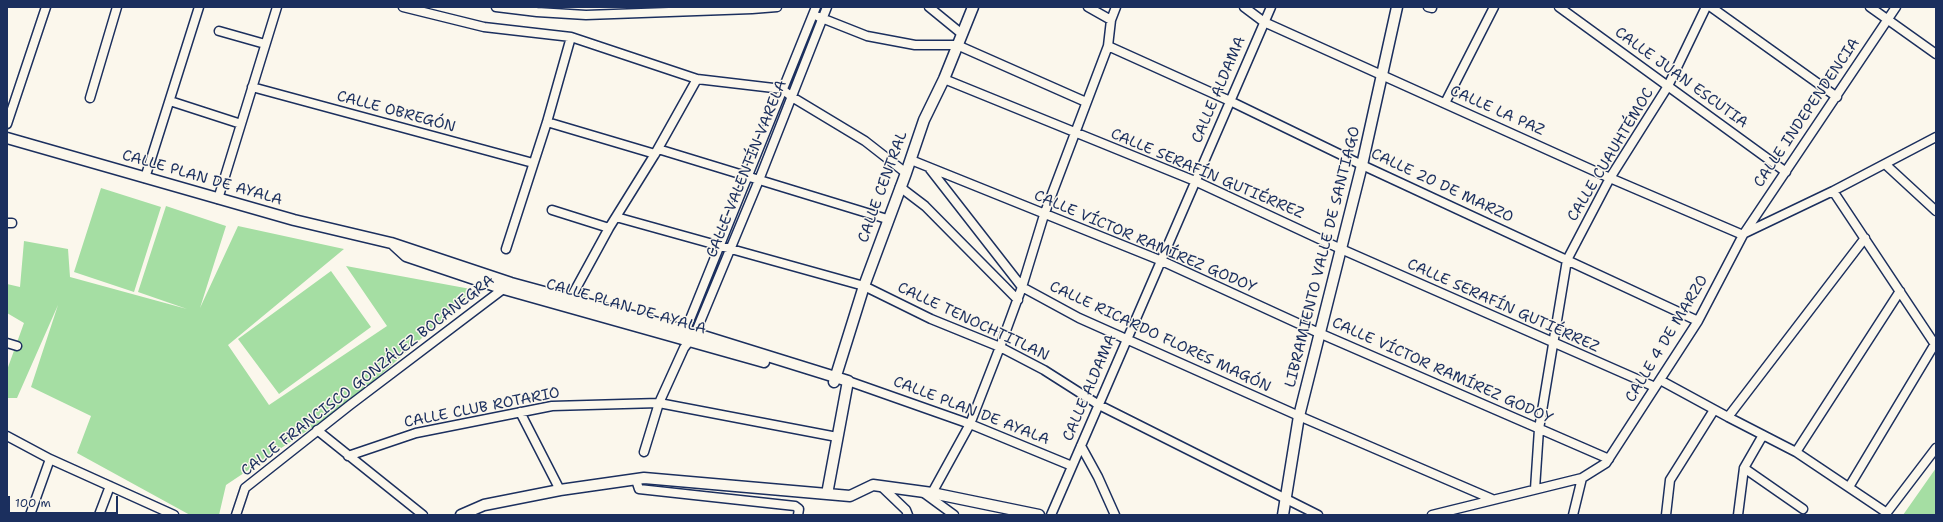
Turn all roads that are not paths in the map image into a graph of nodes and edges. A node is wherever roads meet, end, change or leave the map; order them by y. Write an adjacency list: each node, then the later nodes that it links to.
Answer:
1 (46, 7): 48 (street)
2 (117, 7): 42 (street)
3 (199, 7): 43 (street)
4 (276, 7): 30 (street)
5 (403, 7): 29 (street)
6 (496, 7): 7 (street)
7 (777, 7)
8 (828, 7): 23 (street, CALLE VALENTÍN VARELA)
9 (929, 7): 28 (street)
10 (972, 7): 28 (street, CALLE CENTRAL)
11 (1088, 7): 24 (street)
12 (1116, 7): 24 (street)
13 (1244, 7): 26 (street, CALLE LA PAZ)
14 (1270, 7): 26 (street, CALLE ALDAMA)
15 (1397, 7): 34 (street, LIBRAMIENTO VALLE DE SANTIAGO)
16 (1494, 7): 46 (street)
17 (1559, 7): 37 (street, CALLE JUAN ESCUTIA)
18 (1706, 7): 37 (street, CALLE CUAUHTÉMOC)
19 (1711, 7): 41 (street)
20 (1870, 7): 25 (street)
21 (1896, 7): 25 (street, CALLE INDEPENDENCIA)
22 (815, 11): 23 (street); 39 (street, CALLE VALENTÍN VARELA)
23 (823, 19): 31 (street); 40 (street, CALLE VALENTÍN VARELA)
24 (1111, 20): 32 (street)
25 (1888, 20): 33 (street); 41 (street, CALLE INDEPENDENCIA)
26 (1264, 22): 34 (street, CALLE LA PAZ); 44 (street, CALLE ALDAMA)
27 (219, 31): 30 (street)
28 (962, 34): 31 (street, CALLE CENTRAL)
29 (571, 37): 35 (street); 47 (street)
30 (265, 44): 38 (street)
31 (957, 45): 36 (street, CALLE CENTRAL); 45 (street)
32 (1108, 46): 44 (street, CALLE 20 DE MARZO); 45 (street)
33 (1936, 54)
34 (1382, 74): 46 (street, CALLE LA PAZ); 57 (street, LIBRAMIENTO VALLE DE SANTIAGO)
35 (697, 78): 39 (street); 53 (street)
36 (944, 79): 50 (street, CALLE SERAFÍN GUTIÉRREZ); 54 (street, CALLE CENTRAL)
37 (1668, 86): 59 (street, CALLE JUAN ESCUTIA); 63 (street, CALLE CUAUHTÉMOC)
38 (252, 87): 49 (street); 55 (street, CALLE OBREGÓN)
39 (782, 89): 40 (street); 61 (street, CALLE VALENTÍN VARELA)
40 (792, 97): 60 (street); 64 (street, CALLE VALENTÍN VARELA)
41 (1836, 97): 59 (street, CALLE INDEPENDENCIA)
42 (90, 98)
43 (170, 101): 49 (street); 62 (street)
44 (1230, 101): 57 (street, CALLE 20 DE MARZO); 65 (street, CALLE ALDAMA)
45 (1086, 102): 50 (street)
46 (1445, 103): 63 (street, CALLE LA PAZ)
47 (547, 122): 53 (street); 55 (street)
48 (7, 124)
49 (241, 124): 68 (street)
50 (1076, 134): 65 (street, CALLE SERAFÍN GUTIÉRREZ); 71 (street)
51 (1936, 137): 56 (street)
52 (7, 138): 62 (street, CALLE PLAN DE AYALA)
53 (657, 151): 61 (street); 72 (street)
54 (911, 160): 58 (street, CALLE VÍCTOR RAMÍREZ GODOY); 60 (street, CALLE CENTRAL)
55 (534, 163): 79 (street)
56 (1885, 164): 67 (street); 70 (street)
57 (1362, 165): 80 (street, LIBRAMIENTO VALLE DE SANTIAGO); 81 (street, CALLE 20 DE MARZO)
58 (929, 168): 71 (street, CALLE VÍCTOR RAMÍREZ GODOY); 85 (street, CALLE RICARDO FLORES MAGÓN)
59 (1786, 172): 75 (street, CALLE INDEPENDENCIA)
60 (906, 174): 66 (street, CALLE CENTRAL)
61 (748, 177): 64 (street); 77 (street, CALLE VALENTÍN VARELA)
62 (145, 178): 68 (street, CALLE PLAN DE AYALA)
63 (1610, 178): 75 (street, CALLE LA PAZ); 81 (street, CALLE CUAUHTÉMOC)
64 (759, 180): 73 (street); 78 (street, CALLE VALENTÍN VARELA)
65 (1195, 181): 80 (street, CALLE SERAFÍN GUTIÉRREZ); 82 (street, CALLE ALDAMA)
66 (900, 187): 73 (street, CALLE CENTRAL); 87 (street)
67 (1833, 191): 75 (street); 76 (street)
68 (218, 199): 83 (street, CALLE PLAN DE AYALA)
69 (552, 210): 74 (street)
70 (1936, 211)
71 (1044, 215): 82 (street, CALLE VÍCTOR RAMÍREZ GODOY); 85 (street)
72 (616, 217): 74 (street); 77 (street, CALLE TENOCHTITLAN)
73 (887, 219): 84 (street, CALLE CENTRAL)
74 (609, 228): 88 (street)
75 (1742, 235): 89 (street, CALLE 4 DE MARZO)
76 (1865, 238): 86 (street); 107 (street)
77 (719, 245): 78 (street, CALLE TENOCHTITLAN); 91 (street, CALLE VALENTÍN VARELA)
78 (730, 248): 84 (street, CALLE TENOCHTITLAN); 91 (street, CALLE VALENTÍN VARELA)
79 (506, 249)
80 (1341, 249): 90 (street, LIBRAMIENTO VALLE DE SANTIAGO); 94 (street, CALLE SERAFÍN GUTIÉRREZ)
81 (1567, 260): 89 (street, CALLE 20 DE MARZO); 94 (street, CALLE CUAUHTÉMOC)
82 (1162, 261): 90 (street, CALLE VÍCTOR RAMÍREZ GODOY); 92 (street, CALLE ALDAMA)
83 (508, 286): 88 (street, CALLE PLAN DE AYALA); 110 (street, CALLE FRANCISCO GONZÁLEZ BOCANEGRA)
84 (864, 286): 97 (street, CALLE TENOCHTITLAN); 98 (street, CALLE CENTRAL)
85 (1022, 287): 87 (street); 92 (street, CALLE RICARDO FLORES MAGÓN)
86 (1900, 291): 95 (street); 117 (street)
87 (1018, 300): 97 (street)
88 (568, 303): 91 (street, CALLE PLAN DE AYALA)
89 (1698, 321): 99 (street, CALLE 4 DE MARZO)
90 (1319, 333): 106 (street, LIBRAMIENTO VALLE DE SANTIAGO); 109 (street, CALLE VÍCTOR RAMÍREZ GODOY)
91 (687, 338): 98 (street, CALLE PLAN DE AYALA); 102 (street)
92 (1126, 338): 103 (street, CALLE ALDAMA); 106 (street, CALLE RICARDO FLORES MAGÓN)
93 (7, 342): 96 (street)
94 (1552, 343): 101 (street, CALLE SERAFÍN GUTIÉRREZ); 109 (street, CALLE CUAUHTÉMOC)
95 (1935, 344): 127 (street)
96 (17, 346)
97 (1000, 347): 103 (street, CALLE TENOCHTITLAN); 108 (street)
98 (835, 380): 100 (street, CALLE PLAN DE AYALA)
99 (1660, 380): 101 (street, CALLE 4 DE MARZO); 104 (street)
100 (848, 384): 108 (street, CALLE PLAN DE AYALA); 113 (street)
101 (1655, 387): 120 (street, CALLE 4 DE MARZO)
102 (660, 403): 105 (street, CALLE CLUB ROTARIO); 113 (street, CALLE CLUB ROTARIO); 116 (street)
103 (1099, 405): 114 (street, CALLE ALDAMA); 133 (street, CALLE TENOCHTITLAN)
104 (1714, 410): 107 (street); 154 (street)
105 (520, 412): 118 (street, CALLE CLUB ROTARIO); 129 (street)
106 (1299, 416): 132 (street, CALLE RICARDO FLORES MAGÓN); 133 (street, LIBRAMIENTO VALLE DE SANTIAGO)
107 (1728, 417): 111 (street)
108 (970, 424): 121 (street, CALLE PLAN DE AYALA); 130 (street)
109 (1539, 429): 120 (street, CALLE VÍCTOR RAMÍREZ GODOY); 128 (street, CALLE CUAUHTÉMOC)
110 (317, 430): 118 (street); 142 (street, CALLE FRANCISCO GONZÁLEZ BOCANEGRA)
111 (1763, 435): 117 (street); 122 (street)
112 (7, 436): 119 (street)
113 (837, 437): 131 (street)
114 (1081, 446): 121 (street, CALLE ALDAMA); 149 (street)
115 (1936, 448): 137 (street)
116 (644, 452)
117 (1796, 452): 127 (street)
118 (348, 456): 143 (street)
119 (50, 459): 125 (street); 138 (street)
120 (1609, 459): 123 (street, CALLE 4 DE MARZO)
121 (1072, 466): 148 (street, CALLE ALDAMA)
122 (1744, 468): 134 (street); 155 (street)
123 (1582, 478): 128 (street, CALLE 4 DE MARZO); 153 (street)
124 (636, 480): 129 (street); 131 (street); 135 (street)
125 (112, 487): 136 (street); 139 (street); 140 (street)
126 (882, 487): 130 (street); 131 (street); 145 (street)
127 (1849, 487): 137 (street)
128 (1535, 489): 132 (street, CALLE 4 DE MARZO)
129 (560, 490): 144 (street)
130 (928, 493): 146 (street); 147 (street)
131 (828, 494)
132 (1492, 499): 152 (street, CALLE 4 DE MARZO)
133 (1286, 500): 150 (street, LIBRAMIENTO VALLE DE SANTIAGO); 151 (street, CALLE TENOCHTITLAN)
134 (1803, 509)
135 (799, 512)
136 (163, 513): 141 (street)
137 (1886, 514)
138 (30, 515)
139 (99, 515)
140 (104, 515)
141 (174, 515)
142 (236, 515)
143 (422, 515)
144 (462, 515)
145 (908, 515)
146 (954, 515)
147 (1038, 515)
148 (1051, 515)
149 (1115, 515)
150 (1283, 515)
151 (1318, 515)
152 (1432, 515)
153 (1573, 515)
154 (1666, 515)
155 (1738, 515)

